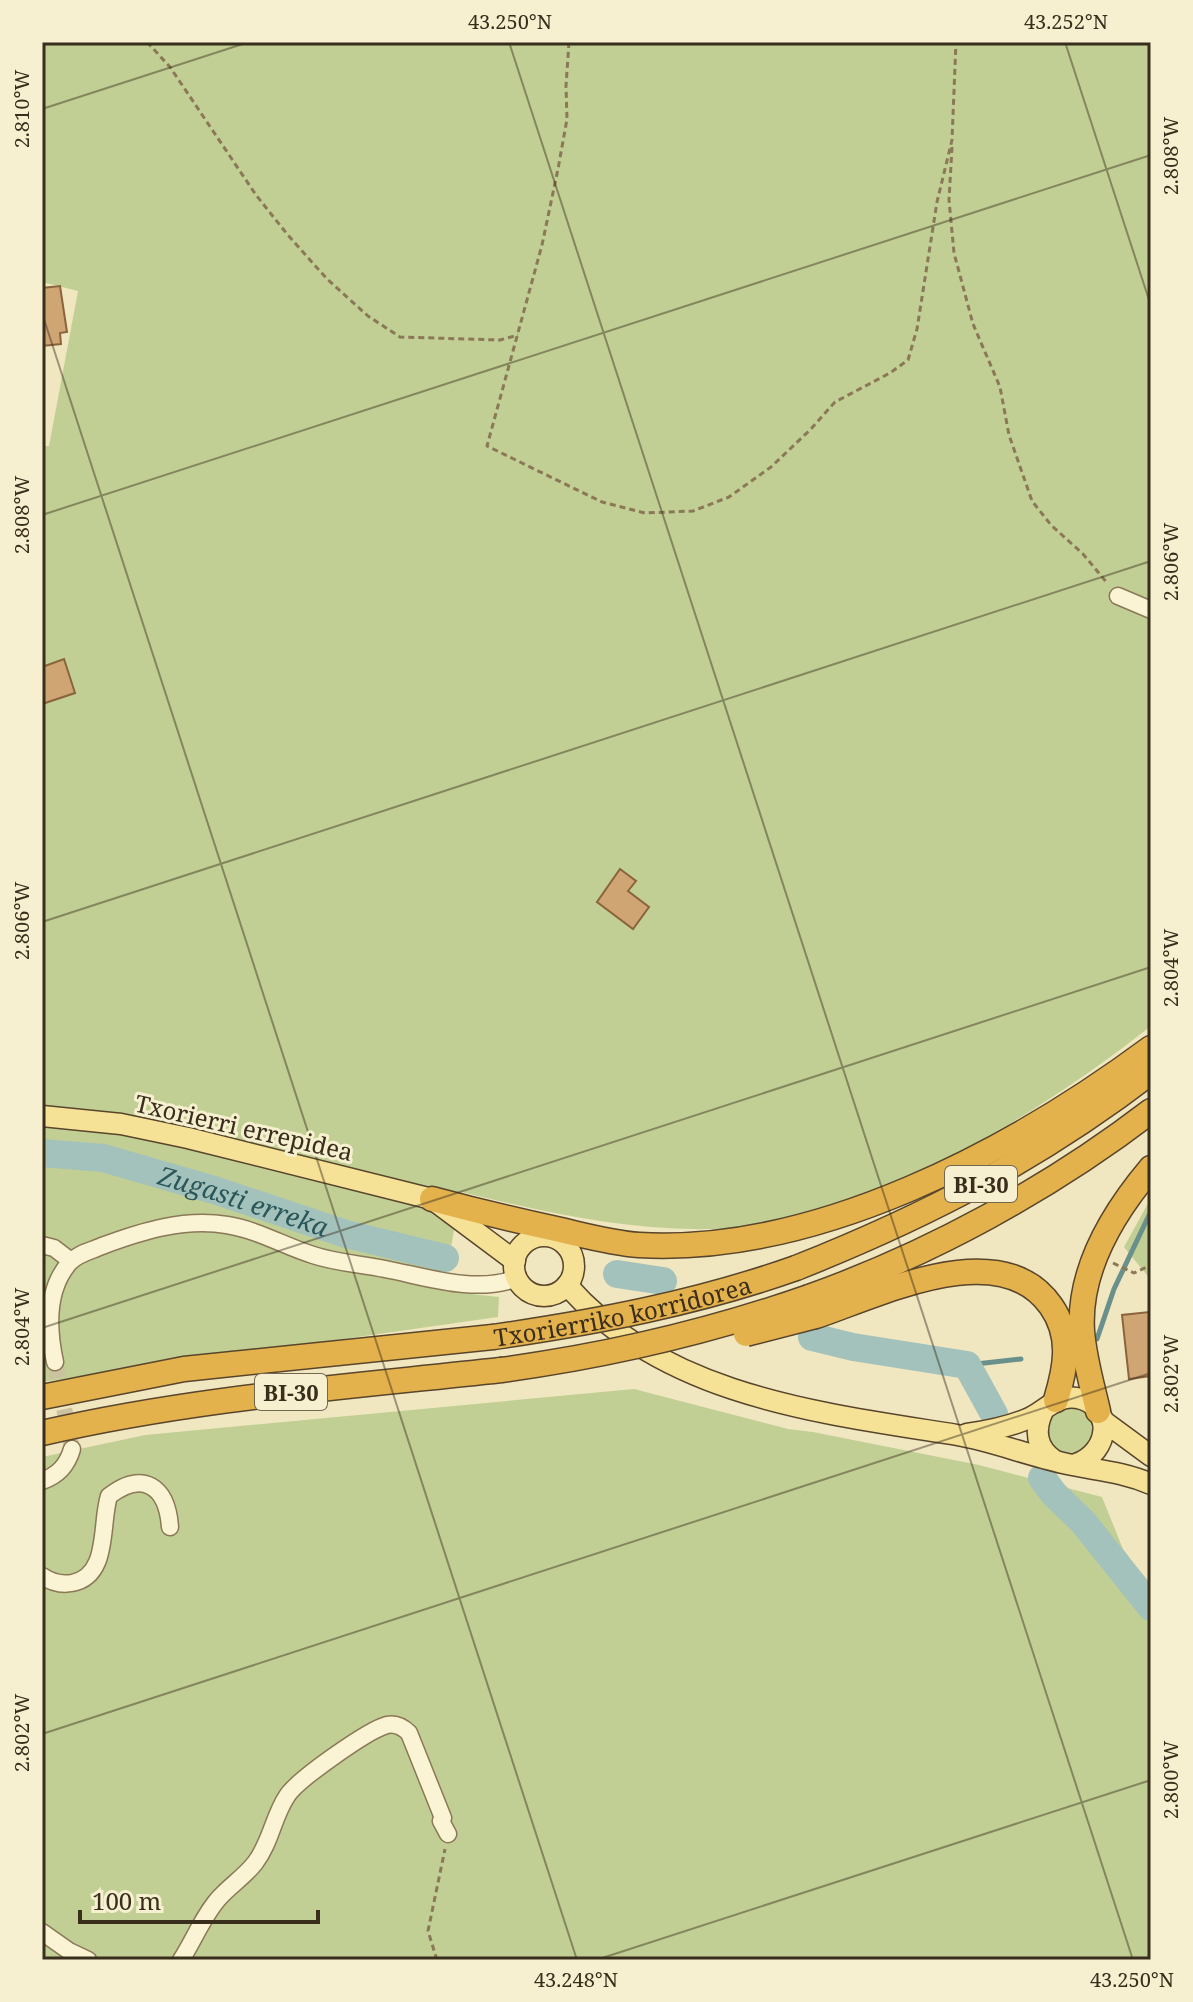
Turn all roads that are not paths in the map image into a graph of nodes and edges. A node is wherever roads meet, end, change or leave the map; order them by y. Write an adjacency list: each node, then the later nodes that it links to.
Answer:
1 (1118, 596): 2 (lane)
2 (1151, 610)
3 (1151, 1048): 11 (highway)
4 (1151, 1072): 19 (highway, Txorierriko korridorea / BI-30, bridge)
5 (1151, 1111): 17 (highway, BI-30)
6 (42, 1116): 8 (main road, Txorierri errepidea)
7 (1151, 1168): 21 (highway)
8 (432, 1199): 9 (highway); 15 (main road)
9 (470, 1209): 10 (main road); 11 (highway)
10 (531, 1239): 13 (main road); 15 (main road)
11 (625, 1244): 13 (highway)
12 (42, 1245): 14 (lane)
13 (570, 1250): 16 (main road)
14 (71, 1261): 15 (lane); 18 (lane)
15 (513, 1273): 16 (main road)
16 (567, 1285): 23 (main road)
17 (812, 1306): 20 (highway); 22 (highway, Txorierriko korridorea / BI-30, bridge)
18 (55, 1362)
19 (42, 1397)
20 (1049, 1406): 21 (main road); 23 (main road); 26 (main road)
21 (1100, 1416): 25 (main road); 26 (main road)
22 (42, 1433)
23 (959, 1435): 26 (main road)
24 (72, 1449): 27 (lane)
25 (1151, 1456)
26 (1066, 1462): 28 (main road)
27 (42, 1481)
28 (1151, 1484)
29 (170, 1527): 30 (lane)
30 (42, 1576)
31 (448, 1834): 34 (lane)
32 (42, 1932): 33 (lane)
33 (88, 1960)
34 (181, 1960)

